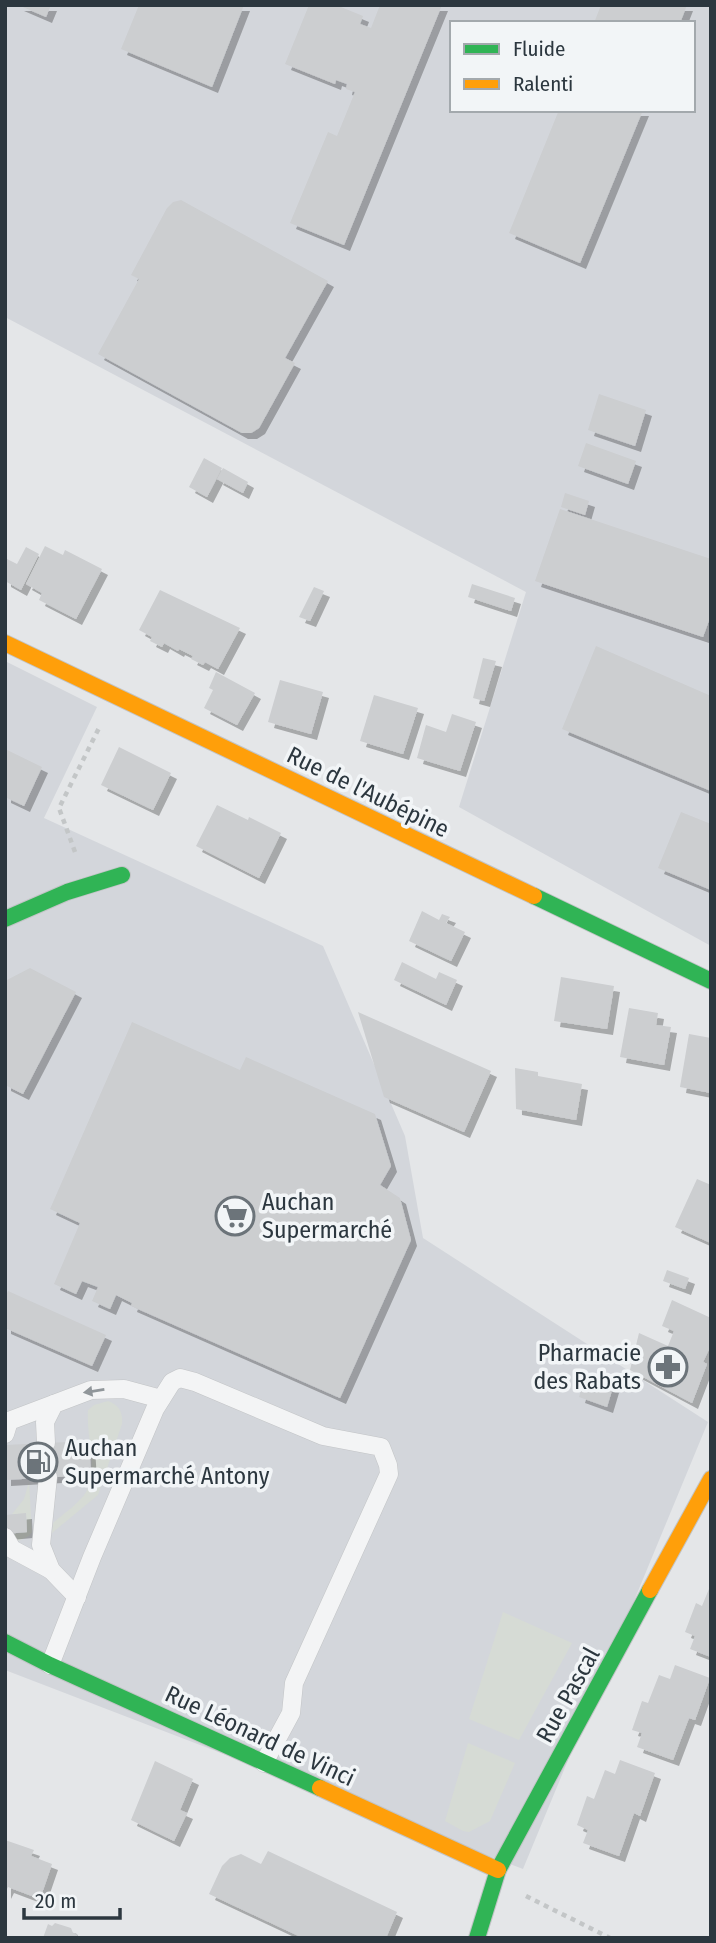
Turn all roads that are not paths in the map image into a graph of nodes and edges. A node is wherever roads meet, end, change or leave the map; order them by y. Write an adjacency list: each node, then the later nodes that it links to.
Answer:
1 (5, 643): 4 (street, Rue de l'Aubépine)
2 (122, 875): 3 (street)
3 (5, 919)
4 (711, 981)
5 (161, 1399): 6 (lane, one-way to 6); 13 (lane); 16 (lane)
6 (54, 1404): 7 (lane); 8 (lane)
7 (5, 1434)
8 (46, 1443)
9 (48, 1477): 12 (lane)
10 (711, 1479): 17 (street, Rue Pascal)
11 (5, 1537): 12 (lane)
12 (51, 1570): 13 (lane)
13 (77, 1597): 15 (lane)
14 (5, 1642): 15 (street, Rue Léonard de Vinci)
15 (50, 1665): 16 (street, Rue Léonard de Vinci)
16 (264, 1763): 17 (street, Rue Léonard de Vinci)
17 (496, 1875): 18 (street, Rue Pascal)
18 (477, 1938)

